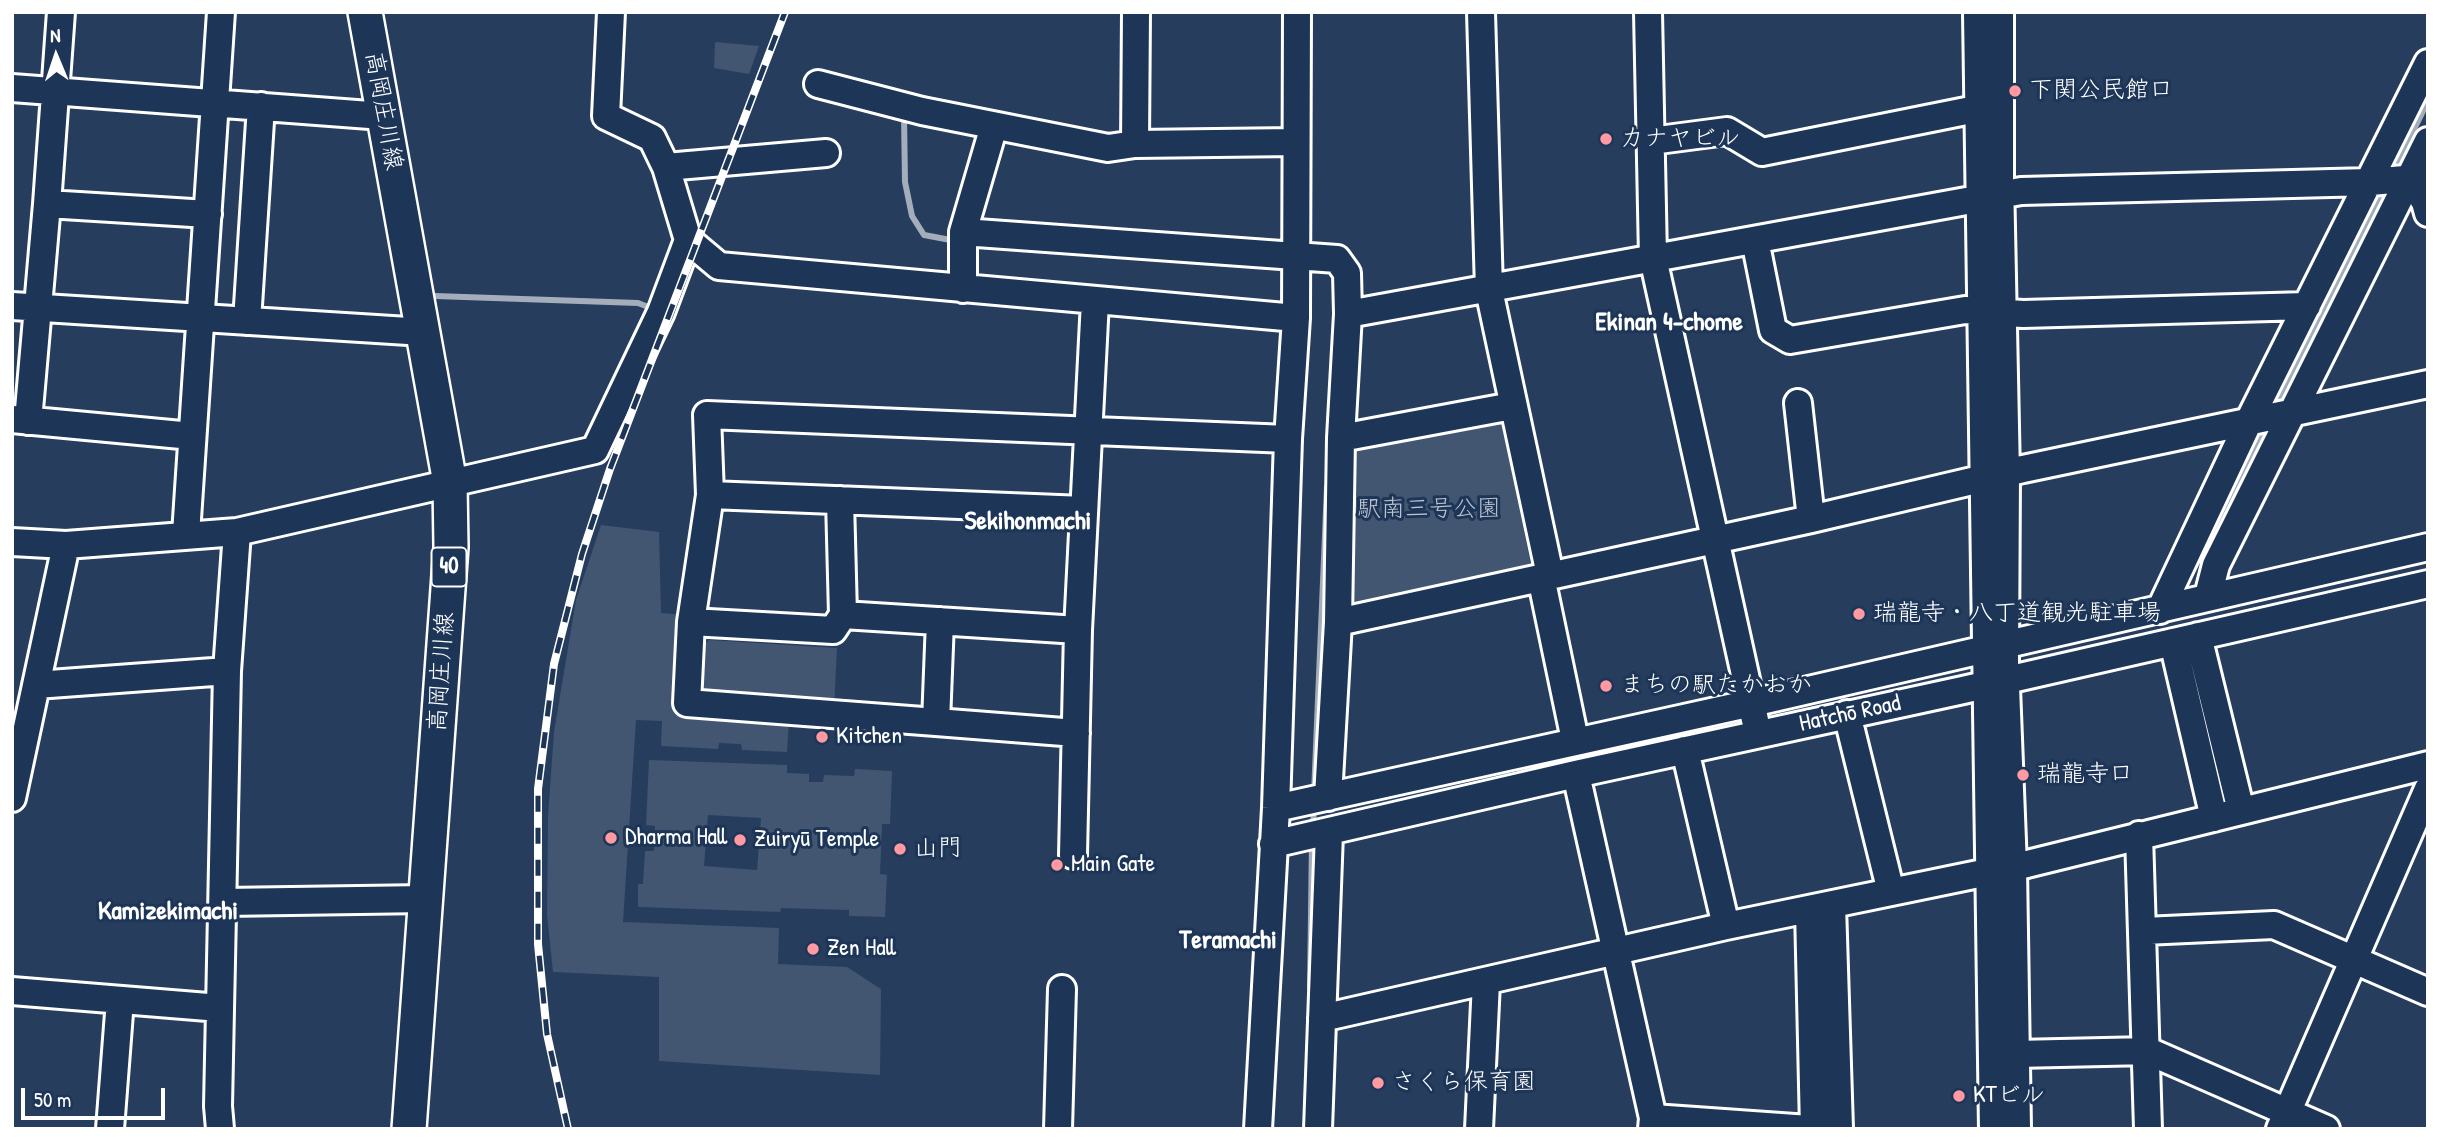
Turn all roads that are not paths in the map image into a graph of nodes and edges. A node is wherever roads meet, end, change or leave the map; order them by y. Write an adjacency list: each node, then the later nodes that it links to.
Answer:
1 (61, 12): 15 (street)
2 (221, 12): 16 (street)
3 (365, 12): 19 (main road, 高岡庄川線 / 40)
4 (611, 12): 26 (street)
5 (1136, 12): 24 (street)
6 (1297, 12): 7 (street); 23 (street)
7 (1306, 12)
8 (1481, 12): 39 (street)
9 (1647, 12): 21 (street)
10 (1977, 12): 18 (street)
11 (2000, 12): 18 (street)
12 (2428, 63): 28 (street)
13 (818, 84): 20 (street)
14 (12, 88): 15 (street)
15 (54, 91): 16 (street); 30 (street)
16 (215, 103): 17 (street); 32 (street)
17 (261, 106): 19 (street); 47 (street)
18 (1988, 107): 21 (street); 29 (street)
19 (383, 116): 48 (main road, 高岡庄川線 / 40)
20 (994, 126): 24 (street); 33 (street)
21 (1651, 141): 37 (street)
22 (2428, 141): 27 (street)
23 (1295, 142): 24 (street); 36 (street)
24 (1135, 144)
25 (826, 153): 26 (street)
26 (666, 167): 34 (street)
27 (2413, 177): 28 (street); 31 (street); 52 (street)
28 (2372, 182): 29 (street); 42 (street)
29 (1989, 196): 35 (street); 43 (street)
30 (47, 204): 32 (street); 41 (street)
31 (2428, 213)
32 (208, 214): 46 (street)
33 (964, 232): 36 (street); 38 (street)
34 (688, 240): 38 (street); 60 (street)
35 (1755, 240): 37 (street); 43 (street)
36 (1296, 258): 44 (street); 45 (street)
37 (1653, 258): 39 (street); 67 (street)
38 (963, 289): 40 (street)
39 (1489, 290): 44 (street); 51 (street)
40 (1095, 301): 45 (street); 55 (street)
41 (25, 306): 46 (street); 54 (street)
42 (2307, 306): 43 (street); 53 (street)
43 (1992, 313): 59 (street)
44 (1348, 314): 57 (street)
45 (1296, 318): 58 (street)
46 (198, 320): 47 (street); 56 (street)
47 (247, 321): 48 (street)
48 (424, 332): 60 (main road, 高岡庄川線 / 40)
49 (2428, 384): 52 (street)
50 (1798, 403): 64 (street)
51 (1512, 406): 57 (street); 72 (street)
52 (2291, 410): 53 (street); 74 (street)
53 (2254, 419): 59 (street); 75 (street)
54 (20, 420): 56 (street)
55 (1088, 431): 58 (street); 61 (street); 63 (street)
56 (192, 436): 66 (street)
57 (1341, 438): 79 (street)
58 (1288, 439): 101 (street)
59 (1996, 477): 64 (street); 83 (street)
60 (450, 483): 65 (street); 107 (main road, 高岡庄川線 / 40)
61 (710, 495): 62 (street); 78 (street)
62 (840, 500): 63 (street); 76 (street)
63 (1084, 510): 80 (street)
64 (1811, 519): 67 (street)
65 (237, 532): 66 (street); 84 (street)
66 (186, 534): 69 (street)
67 (1716, 539): 72 (street); 86 (street)
68 (12, 542): 69 (street)
69 (66, 545): 85 (street)
70 (2428, 547): 74 (street, Hatchō Road)
71 (2428, 564): 83 (street)
72 (1546, 576): 79 (street); 91 (street)
73 (2428, 584): 81 (street, Hatchō Road)
74 (2208, 596): 75 (street, Hatchō Road)
75 (2160, 610): 83 (street, Hatchō Road)
76 (843, 615): 77 (street); 78 (street)
77 (940, 621): 80 (street); 88 (street)
78 (691, 622): 88 (street)
79 (1338, 622): 97 (street)
80 (1078, 630): 89 (street)
81 (2198, 636): 82 (street, Hatchō Road); 99 (street)
82 (2173, 642): 83 (street, Hatchō Road); 100 (street)
83 (1996, 664): 86 (street, Hatchō Road); 87 (street, Hatchō Road); 101 (street); 105 (street)
84 (227, 671): 85 (street); 108 (street)
85 (36, 685): 92 (street)
86 (1752, 703): 90 (street); 91 (street, Hatchō Road)
87 (1847, 714): 90 (street, Hatchō Road); 106 (street)
88 (936, 722): 89 (street)
89 (1076, 733): 104 (street)
90 (1757, 734): 93 (street, Hatchō Road)
91 (1575, 740): 97 (street, Hatchō Road)
92 (17, 750): 98 (street)
93 (1685, 750): 95 (street, Hatchō Road); 110 (street)
94 (2428, 765): 99 (street)
95 (1576, 774): 102 (street, Hatchō Road); 112 (street)
96 (2428, 789): 113 (street)
97 (1328, 797): 101 (street, Hatchō Road)
98 (12, 798)
99 (2241, 811): 100 (street)
100 (2214, 817): 103 (street)
101 (1275, 825): 102 (street, Hatchō Road); 129 (street)
102 (1329, 833): 120 (street)
103 (2139, 835): 105 (street); 111 (street)
104 (1073, 855)
105 (2001, 870): 106 (street); 122 (street); 134 (street)
106 (1892, 892): 109 (street)
107 (426, 899): 108 (street); 127 (main road, 高岡庄川線 / 40)
108 (224, 902): 119 (street)
109 (1820, 907): 110 (street); 132 (street); 133 (street)
110 (1726, 926): 112 (street)
111 (2144, 931): 113 (street); 121 (street)
112 (1614, 950): 114 (street); 124 (street)
113 (2355, 960): 117 (street); 123 (street)
114 (1486, 982): 120 (street); 131 (street)
115 (1062, 989): 128 (street)
116 (12, 991): 118 (street)
117 (2428, 992)
118 (120, 1000): 119 (street); 125 (street)
119 (220, 1008): 126 (street)
120 (1322, 1018): 130 (street)
121 (2148, 1051): 122 (street); 123 (street); 136 (street)
122 (2016, 1054): 135 (street)
123 (2284, 1121): 137 (street)
124 (1653, 1124): 132 (street)
125 (110, 1129)
126 (220, 1129)
127 (409, 1129)
128 (1058, 1129)
129 (1258, 1129)
130 (1318, 1129)
131 (1479, 1129)
132 (1811, 1129)
133 (1839, 1129)
134 (1993, 1129)
135 (2017, 1129)
136 (2148, 1129)
137 (2326, 1129)

